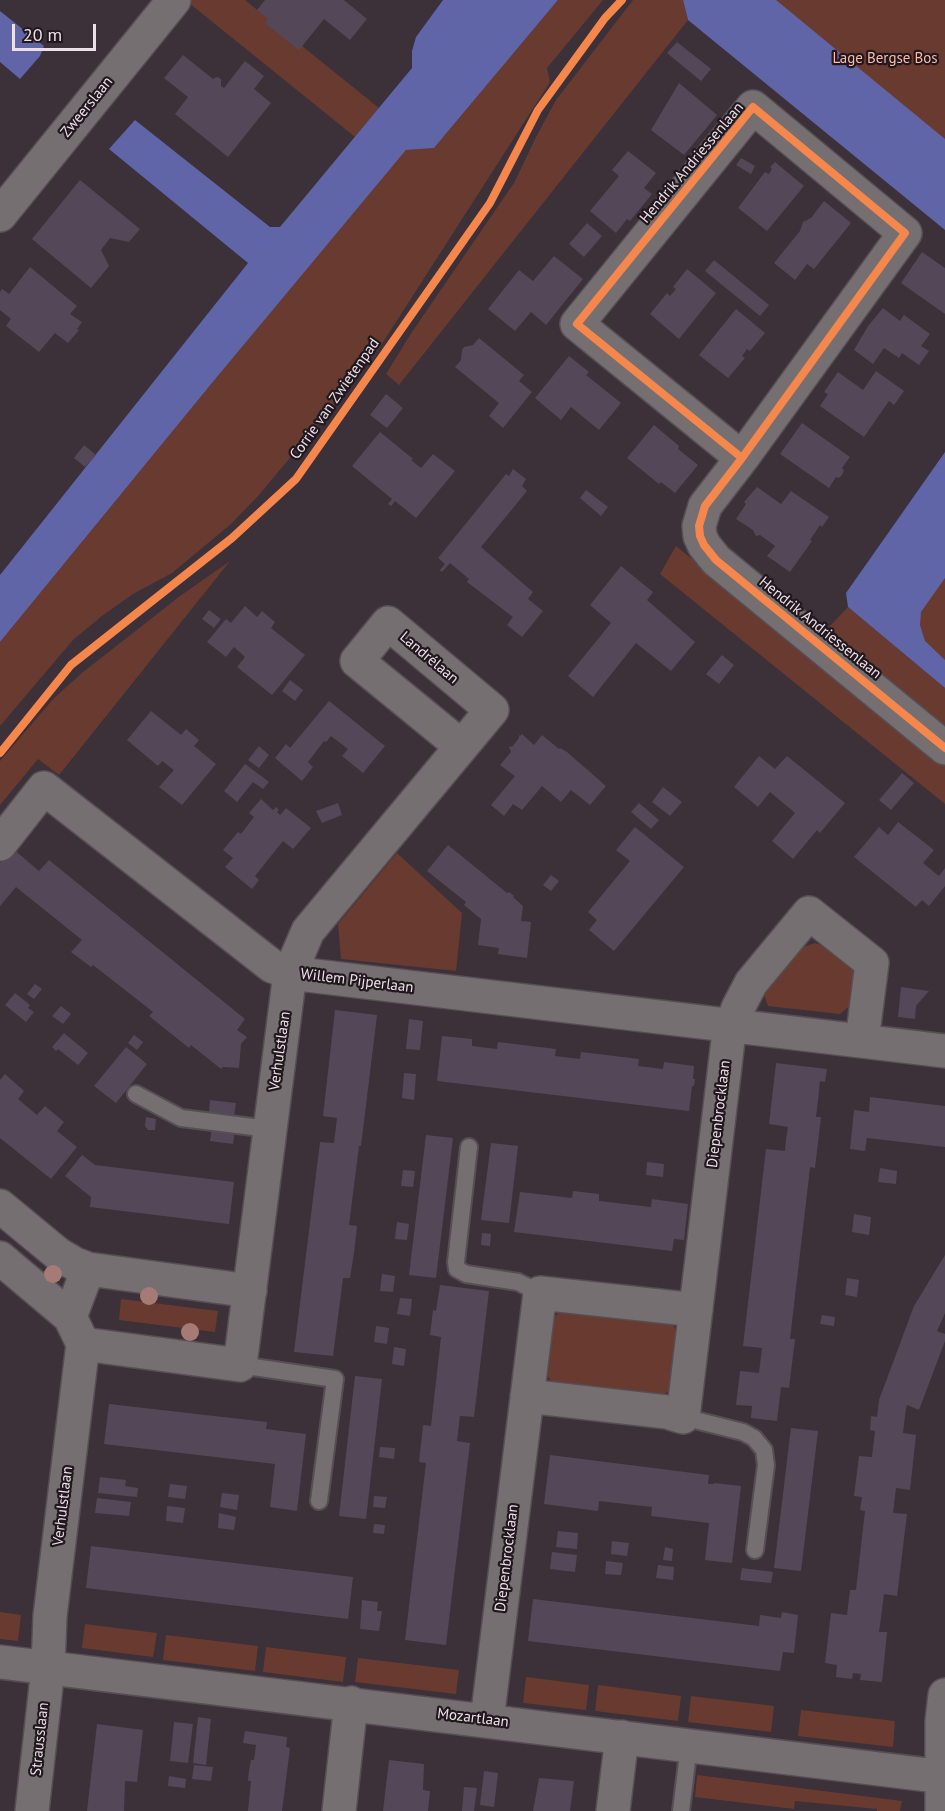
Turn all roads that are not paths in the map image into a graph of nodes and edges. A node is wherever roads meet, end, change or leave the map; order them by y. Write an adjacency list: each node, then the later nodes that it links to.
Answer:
1 (174, 0): 2 (street, Zweerslaan)
2 (0, 215)
3 (742, 458): 3 (street, Hendrik Andriessenlaan); 5 (street, Hendrik Andriessenlaan)
4 (461, 747): 7 (street)
5 (945, 748)
6 (0, 844): 7 (street, Willem Pijperlaan)
7 (290, 973): 8 (street, Willem Pijperlaan); 12 (street, Verhulstlaan)
8 (731, 1026): 9 (street, Willem Pijperlaan); 9 (street); 19 (street, Diepenbrocklaan)
9 (862, 1041): 10 (street, Willem Pijperlaan)
10 (945, 1051)
11 (136, 1094): 12 (lane)
12 (269, 1129): 17 (street, Verhulstlaan)
13 (469, 1147): 18 (lane)
14 (0, 1206): 16 (street)
15 (0, 1258): 20 (street)
16 (88, 1269): 17 (street); 20 (street, Verhulstlaan)
17 (250, 1291): 21 (street, Verhulstlaan)
18 (540, 1293): 19 (street); 22 (street, Diepenbrocklaan)
19 (696, 1310): 23 (street, Diepenbrocklaan)
20 (77, 1331): 21 (street); 27 (street, Verhulstlaan)
21 (240, 1365): 24 (lane)
22 (527, 1396): 23 (street); 30 (street, Diepenbrocklaan)
23 (682, 1417): 25 (lane)
24 (319, 1501)
25 (755, 1550)
26 (0, 1662): 27 (street, Mozartlaan)
27 (48, 1668): 29 (street, Mozartlaan); 34 (street, Strausslaan)
28 (945, 1695): 33 (street)
29 (351, 1703): 30 (street, Mozartlaan); 35 (street)
30 (487, 1720): 31 (street, Mozartlaan)
31 (622, 1737): 32 (street, Mozartlaan); 36 (street)
32 (689, 1745): 33 (street, Mozartlaan); 37 (lane)
33 (943, 1777): 38 (street)
34 (32, 1811)
35 (339, 1811)
36 (613, 1811)
37 (681, 1811)
38 (942, 1811)

